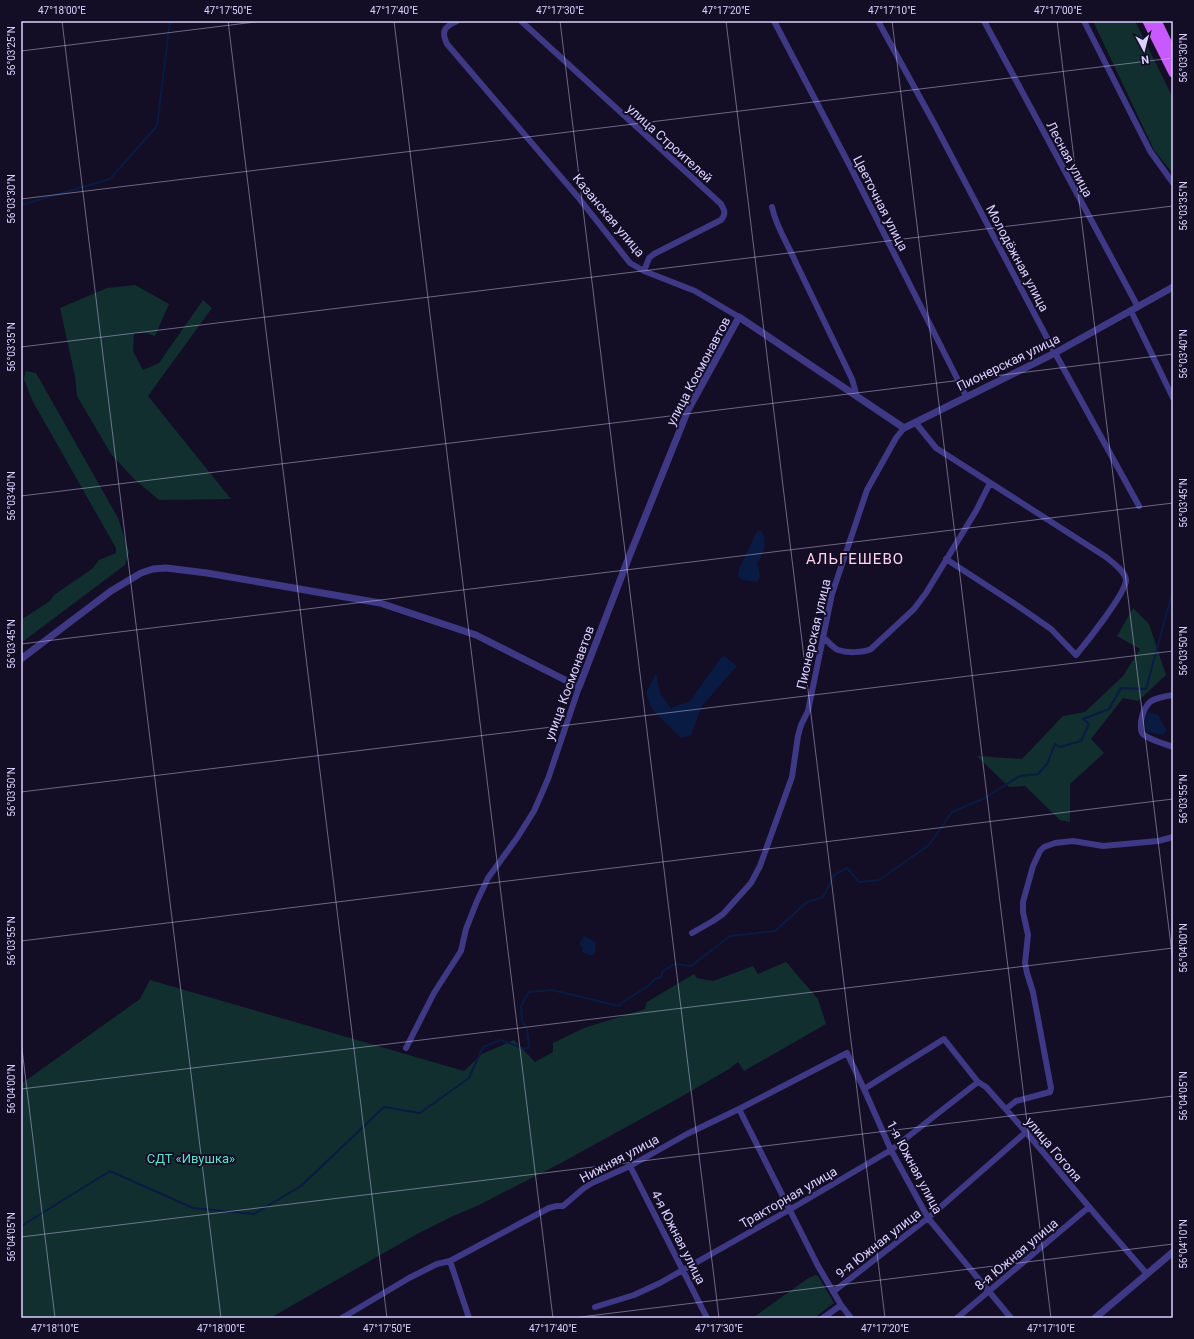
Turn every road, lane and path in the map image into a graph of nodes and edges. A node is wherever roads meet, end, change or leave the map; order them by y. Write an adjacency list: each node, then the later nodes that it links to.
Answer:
1 (456, 21): 13 (street, Казанская улица)
2 (521, 21): 13 (street, улица Строителей)
3 (774, 21): 19 (street, Цветочная улица)
4 (878, 21): 18 (street, Молодёжная улица)
5 (984, 21): 15 (street, Лесная улица)
6 (1084, 21): 11 (street)
7 (1147, 21): 10 (main road)
8 (1157, 21): 9 (main road)
9 (1173, 54)
10 (1173, 73)
11 (1173, 183)
12 (772, 207): 20 (street)
13 (644, 271): 17 (street, Казанская улица)
14 (1173, 287): 15 (street, Пионерская улица)
15 (1138, 307): 16 (street, Пионерская улица)
16 (1131, 311): 18 (street, Пионерская улица); 21 (street)
17 (739, 317): 20 (street, Казанская улица); 29 (street, улица Космонавтов)
18 (1055, 353): 19 (street, Пионерская улица); 25 (street, Молодёжная улица)
19 (966, 396): 22 (street, Пионерская улица)
20 (857, 397): 23 (street, Казанская улица)
21 (1173, 398)
22 (915, 422): 23 (street, Пионерская улица); 24 (street)
23 (904, 428): 27 (street, Пионерская улица)
24 (990, 483): 26 (street); 26 (street)
25 (1138, 506)
26 (946, 559): 27 (street)
27 (823, 637): 33 (street, Пионерская улица)
28 (21, 659): 29 (street)
29 (579, 687): 34 (street, улица Космонавтов)
30 (1173, 695): 31 (street)
31 (1173, 747)
32 (1173, 837): 39 (street)
33 (692, 934)
34 (406, 1048)
35 (847, 1053): 37 (street, 1-я Южная улица); 38 (street, Нижняя улица)
36 (978, 1082): 37 (street, улица Гоголя); 39 (street, улица Гоголя); 41 (street, Тракторная улица)
37 (864, 1089): 41 (street, 1-я Южная улица)
38 (739, 1109): 42 (street, Нижняя улица); 44 (street)
39 (1006, 1109): 40 (street, улица Гоголя)
40 (1026, 1132): 43 (street, улица Гоголя); 45 (street, 9-я Южная улица)
41 (891, 1150): 44 (street, Тракторная улица); 45 (street, 1-я Южная улица)
42 (630, 1166): 47 (street, Нижняя улица); 48 (street, 4-я Южная улица)
43 (1089, 1207): 49 (street, улица Гоголя); 51 (street, 8-я Южная улица)
44 (789, 1210): 48 (street, Тракторная улица); 50 (street)
45 (928, 1218): 50 (street, 9-я Южная улица); 51 (street, 1-я Южная улица)
46 (1173, 1252): 49 (street)
47 (450, 1261): 54 (street, Нижняя улица); 57 (street)
48 (683, 1269): 53 (street, Тракторная улица); 58 (street, 4-я Южная улица)
49 (1147, 1274): 63 (street)
50 (833, 1292): 52 (street)
51 (989, 1292): 61 (street, 8-я Южная улица); 62 (street, 1-я Южная улица)
52 (841, 1305): 59 (street); 60 (street)
53 (595, 1307)
54 (352, 1312): 55 (street, Нижняя улица); 56 (street)
55 (342, 1318)
56 (356, 1318)
57 (469, 1318)
58 (707, 1318)
59 (823, 1318)
60 (851, 1318)
61 (957, 1318)
62 (1011, 1318)
63 (1095, 1318)

